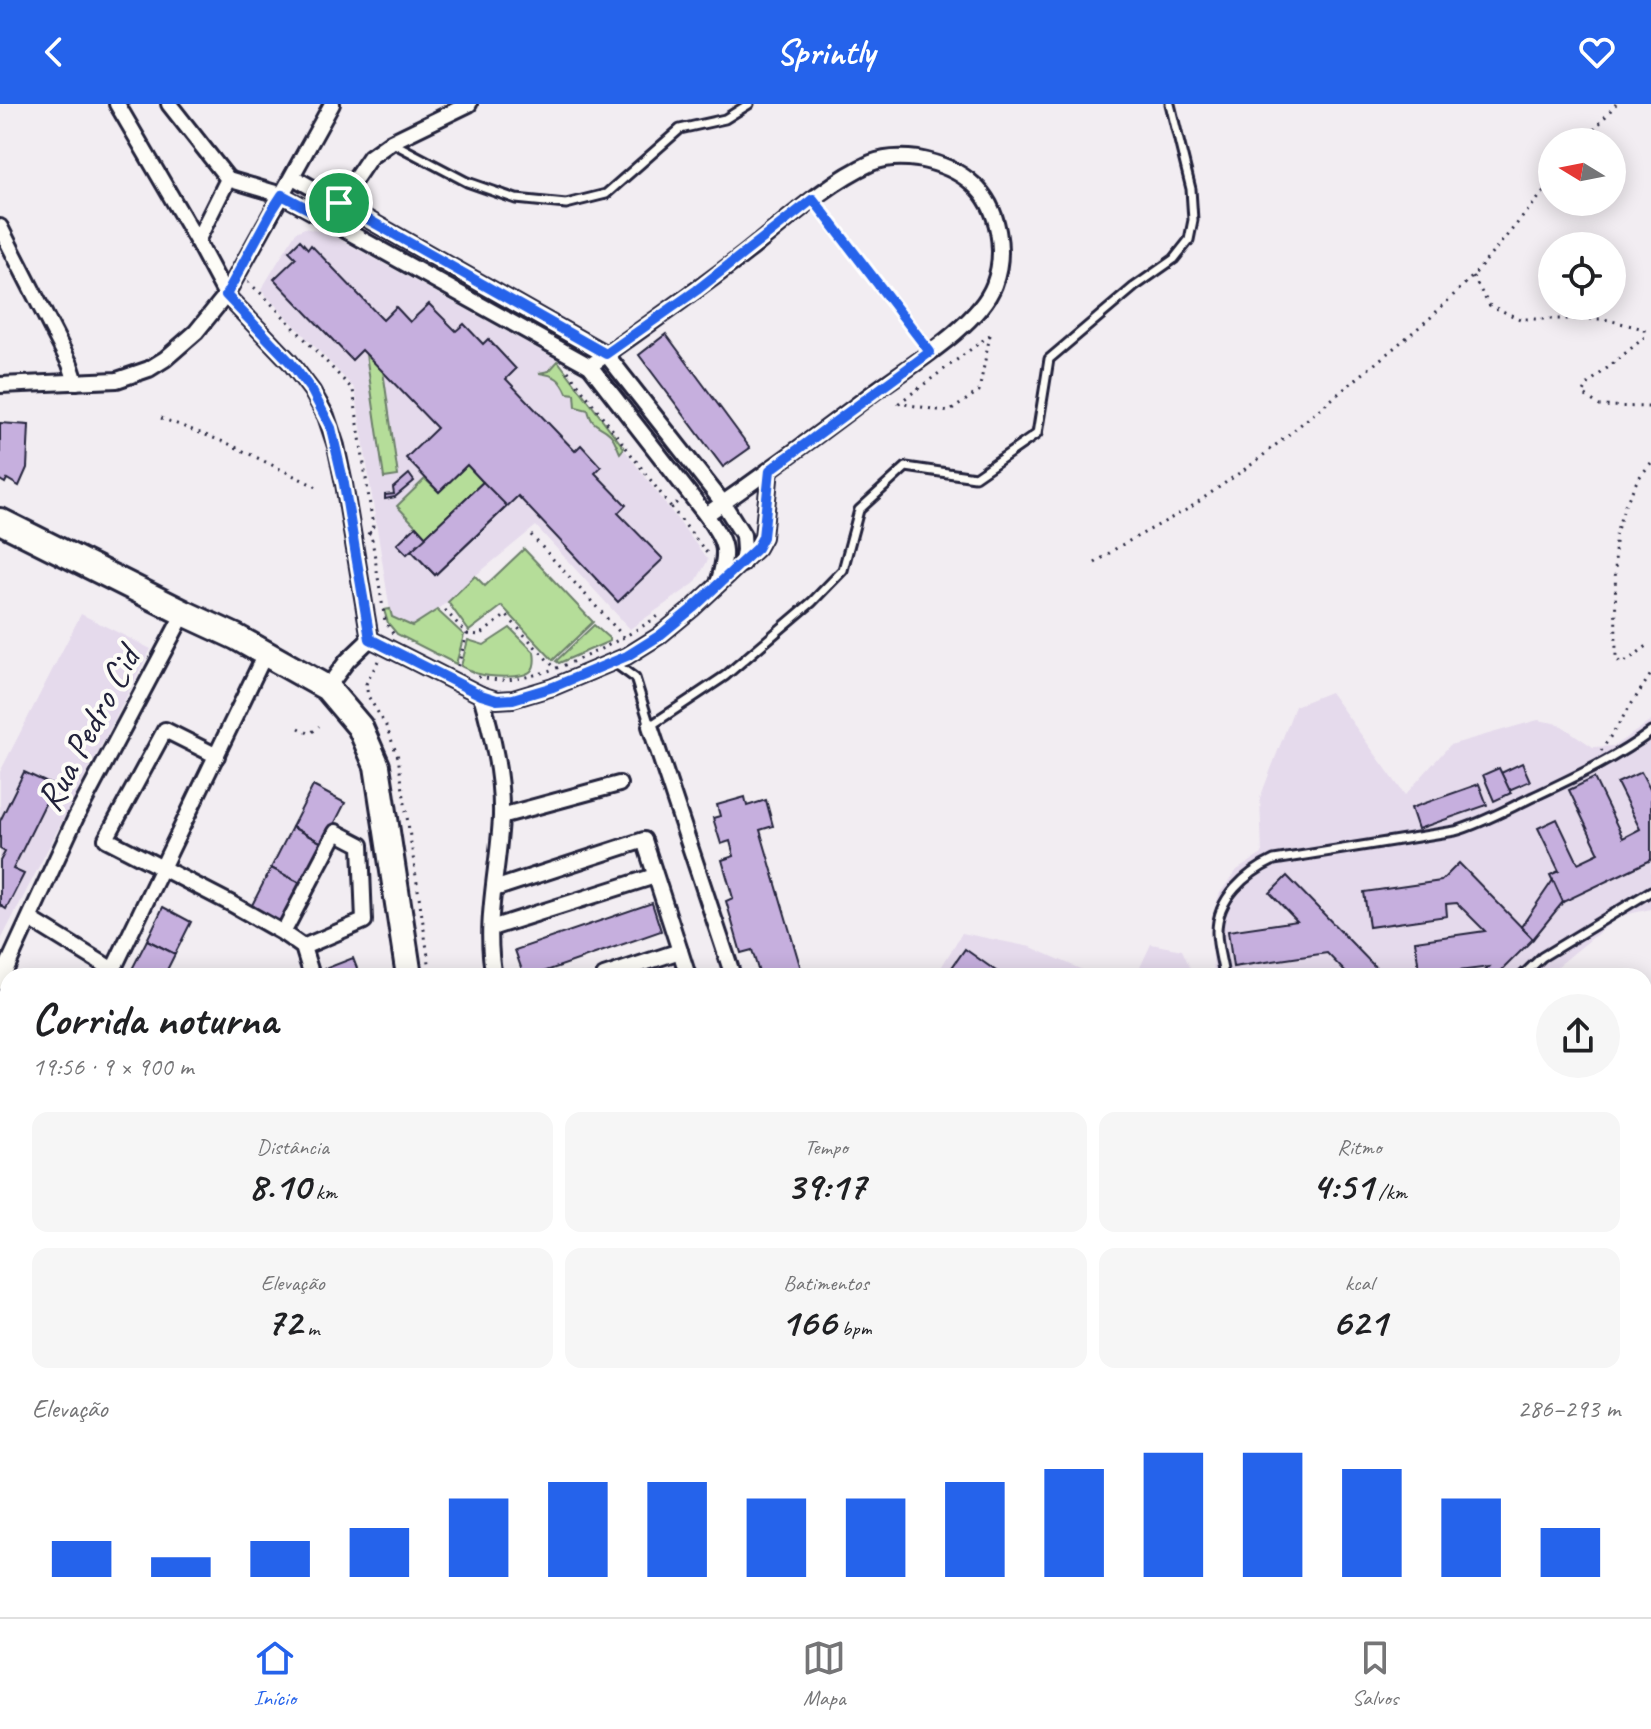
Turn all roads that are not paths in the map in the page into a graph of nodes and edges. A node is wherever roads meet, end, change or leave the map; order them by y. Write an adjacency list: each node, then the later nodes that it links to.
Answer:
1 (117, 104): 14 (street)
2 (169, 104): 9 (street)
3 (332, 104): 8 (street)
4 (469, 104): 7 (street)
5 (749, 104): 7 (lane)
6 (1170, 104): 32 (lane)
7 (391, 142): 11 (street)
8 (293, 177): 10 (street); 11 (street)
9 (228, 179): 10 (street); 14 (street)
10 (282, 195): 12 (street); 15 (street)
11 (339, 203): 12 (street); 16 (street)
12 (329, 220): 17 (street)
13 (0, 227): 18 (street)
14 (197, 241): 15 (street)
15 (226, 295): 18 (street); 27 (street)
16 (606, 354): 17 (street); 20 (street); 21 (street)
17 (590, 366): 22 (street)
18 (76, 382): 19 (street)
19 (0, 385)
20 (770, 470): 21 (street); 24 (street)
21 (723, 503): 22 (street); 24 (street)
22 (706, 515): 25 (street)
23 (0, 521): 26 (main road)
24 (742, 564): 25 (street)
25 (718, 584): 29 (street)
26 (184, 613): 28 (main road); 41 (street, Rua Pedro Cid)
27 (370, 639): 30 (street); 31 (street)
28 (266, 652): 30 (main road); 34 (street)
29 (613, 662): 31 (street); 32 (lane)
30 (327, 688): 50 (main road)
31 (481, 695): 36 (street)
32 (650, 726): 54 (street)
33 (1651, 732): 55 (lane)
34 (217, 756): 37 (street); 37 (street)
35 (619, 784): 36 (street)
36 (501, 816): 39 (street)
37 (162, 869): 43 (street); 48 (street)
38 (655, 876): 39 (street); 42 (street); 45 (street)
39 (494, 889): 42 (street)
40 (1651, 891): 56 (lane)
41 (30, 919): 46 (street, Rua Pedro Cid); 47 (street)
42 (491, 928): 51 (street)
43 (283, 933): 44 (street); 44 (street)
44 (303, 947): 49 (street)
45 (680, 951): 52 (street); 53 (street)
46 (7, 968)
47 (104, 968)
48 (114, 968)
49 (310, 968)
50 (408, 968)
51 (493, 968)
52 (628, 968)
53 (685, 968)
54 (730, 968)
55 (1223, 968)
56 (1530, 968)

